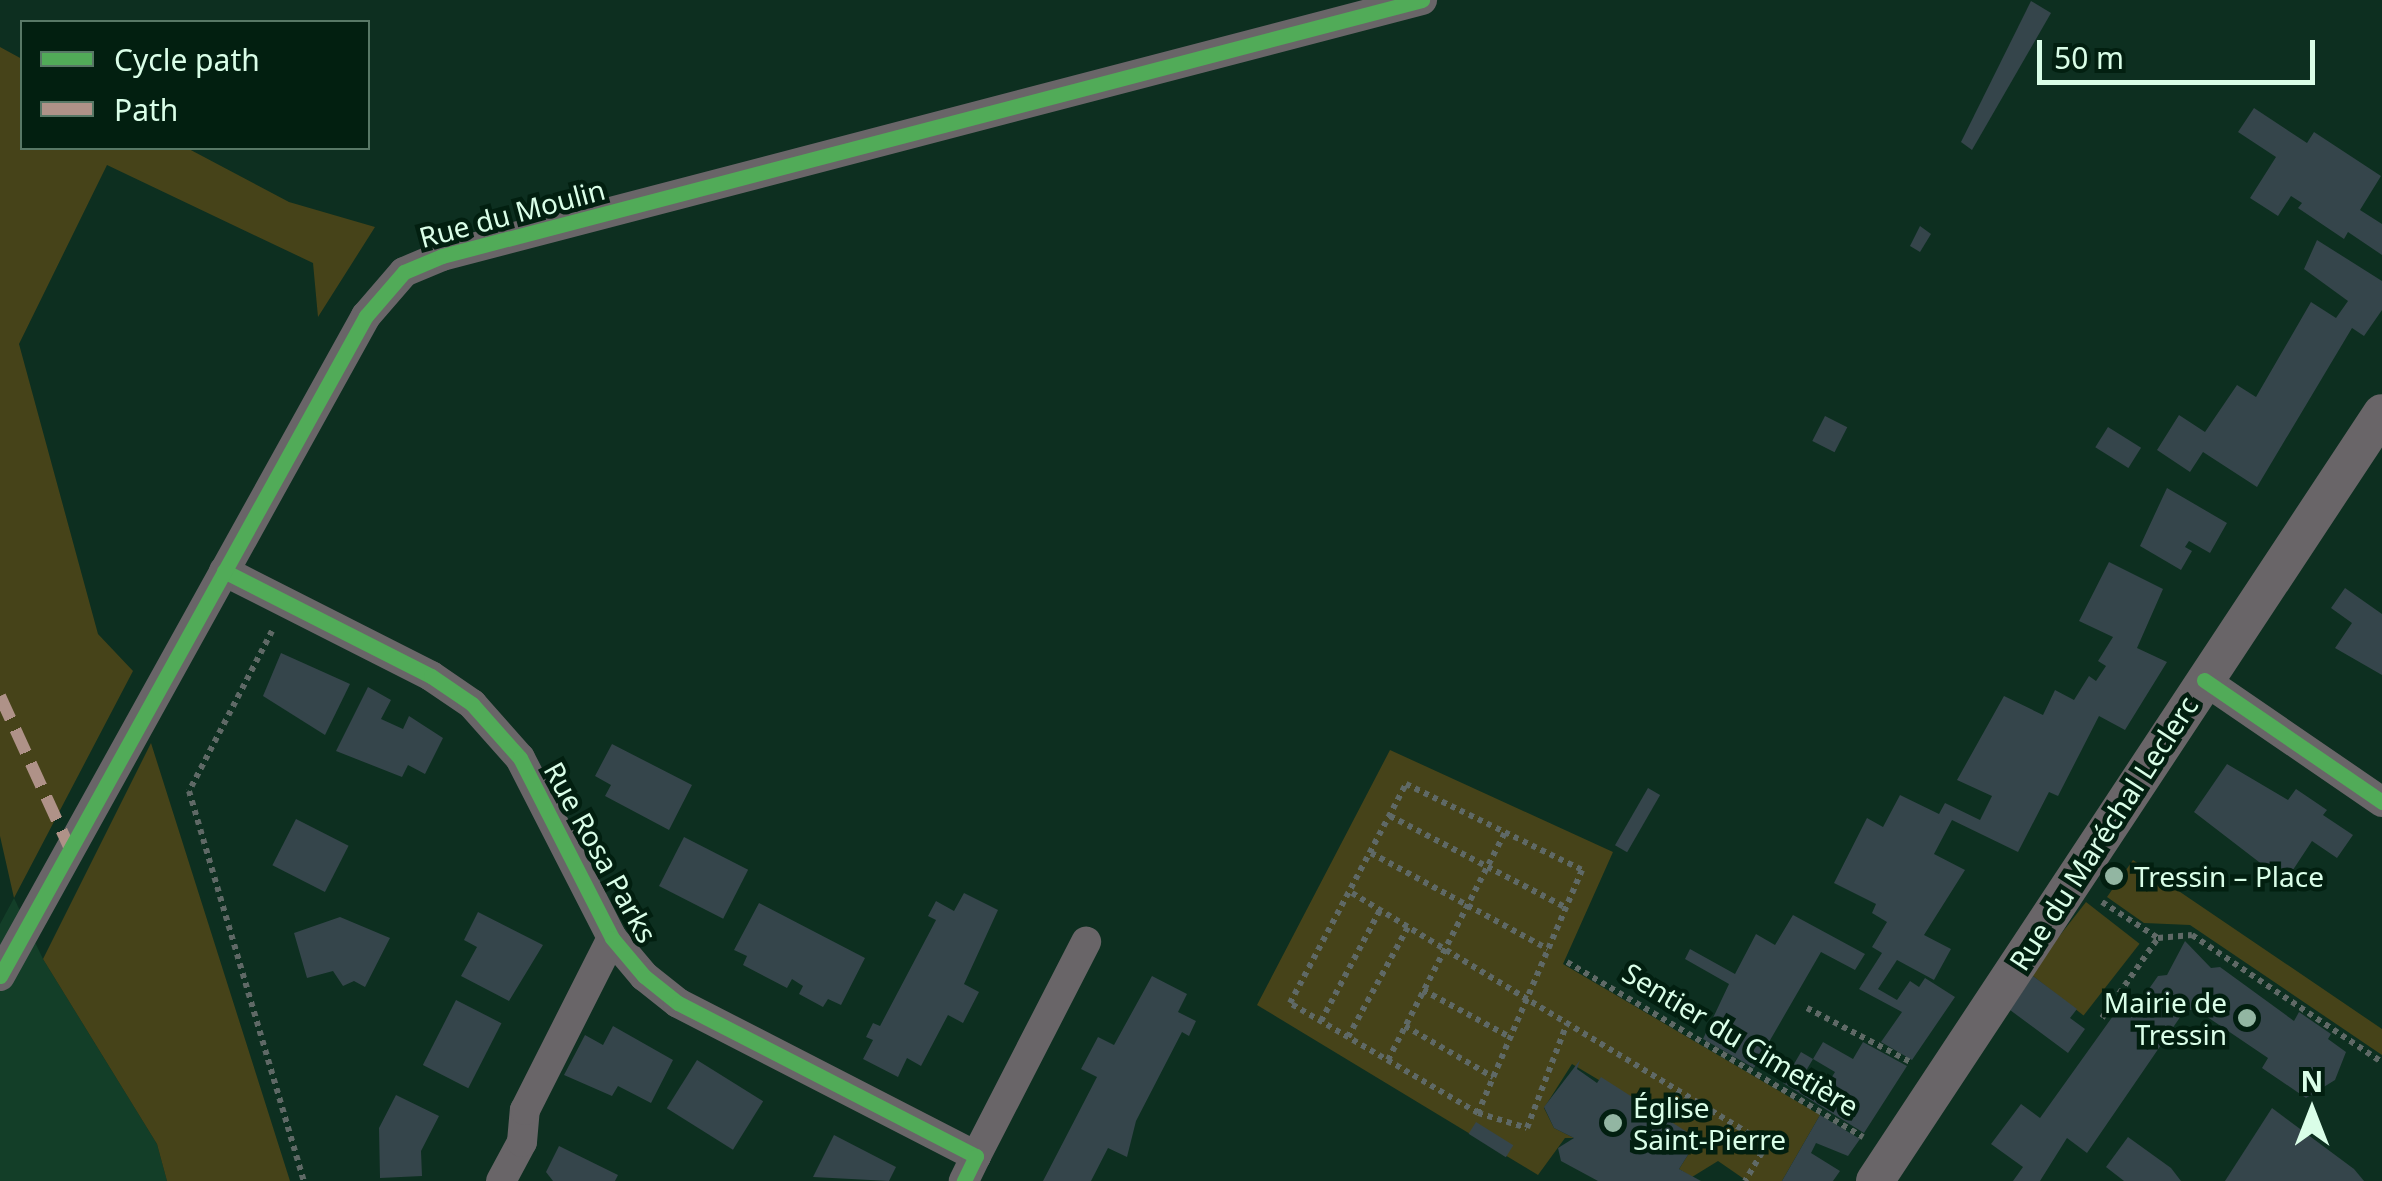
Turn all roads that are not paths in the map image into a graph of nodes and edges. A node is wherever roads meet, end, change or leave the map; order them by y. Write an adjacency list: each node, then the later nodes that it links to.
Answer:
1 (1422, 0): 3 (street, Rue du Moulin)
2 (2382, 413): 4 (street, Rue du Maréchal Leclerc)
3 (224, 571): 6 (street, Rue Rosa Parks); 8 (street, Rue du Moulin)
4 (2204, 680): 5 (street); 9 (street, Rue du Maréchal Leclerc)
5 (2382, 802)
6 (612, 938): 10 (street, Rue Rosa Parks); 11 (street)
7 (1086, 942): 10 (street, Rue Rosa Parks)
8 (0, 976)
9 (1883, 1168)
10 (970, 1169)
11 (501, 1181)

